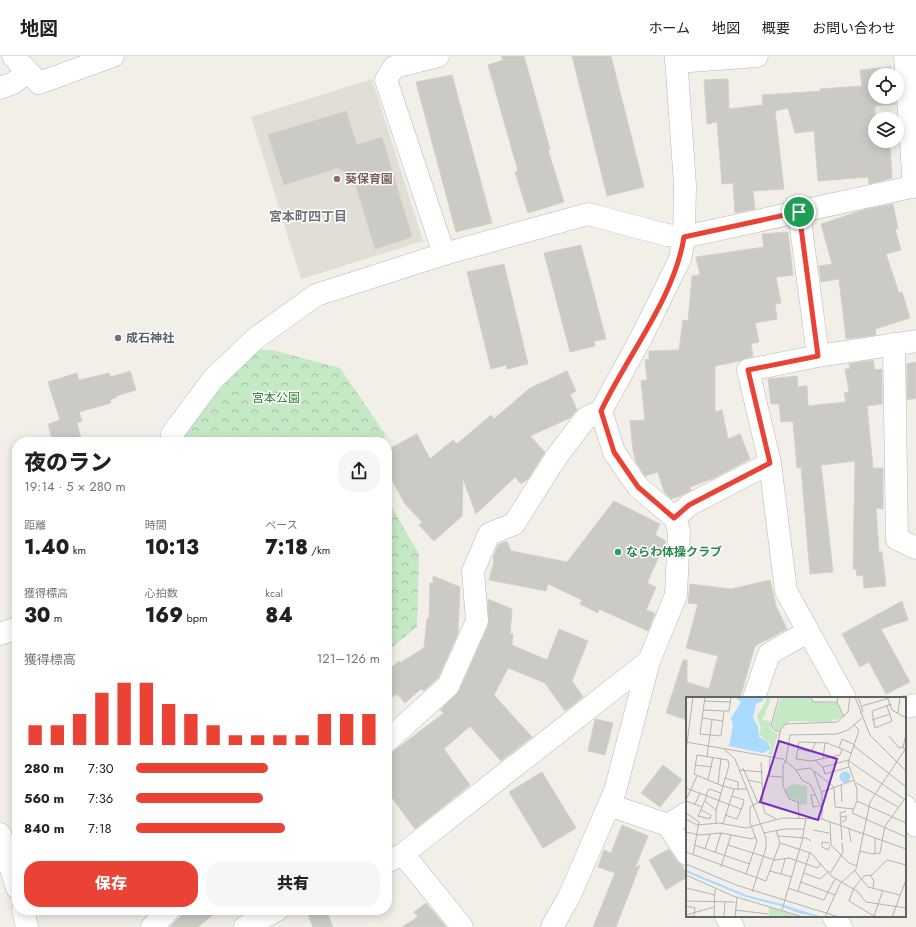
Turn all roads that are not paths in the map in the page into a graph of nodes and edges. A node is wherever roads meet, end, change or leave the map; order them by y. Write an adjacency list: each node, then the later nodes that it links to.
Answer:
1 (13, 56): 7 (street)
2 (113, 56): 7 (street)
3 (438, 56): 12 (street)
4 (756, 56): 6 (street)
5 (905, 56): 9 (street)
6 (676, 59): 11 (street)
7 (28, 72): 8 (street)
8 (0, 88)
9 (915, 186): 10 (street)
10 (799, 212): 11 (street); 15 (street)
11 (684, 237): 12 (street); 16 (street)
12 (444, 254): 17 (street)
13 (916, 341): 14 (street)
14 (894, 344): 15 (street); 20 (street)
15 (818, 356): 18 (street)
16 (601, 411): 19 (street); 29 (street)
17 (172, 437)
18 (770, 463): 19 (street); 22 (street)
19 (674, 518): 24 (street)
20 (916, 548)
21 (12, 630): 23 (street)
22 (807, 632): 25 (street); 26 (street)
23 (0, 634)
24 (649, 661): 30 (street); 37 (street)
25 (754, 697)
26 (844, 697)
27 (916, 705): 28 (street)
28 (906, 707)
29 (392, 736)
30 (609, 805): 33 (street); 48 (street)
31 (906, 808): 34 (street)
32 (686, 814): 33 (street)
33 (668, 824): 36 (street)
34 (916, 826)
35 (0, 834): 38 (street)
36 (686, 852)
37 (395, 858): 47 (street)
38 (12, 872)
39 (24, 915): 44 (street)
40 (164, 915): 45 (street)
41 (267, 915): 46 (street)
42 (727, 917): 49 (street)
43 (834, 917): 50 (street)
44 (27, 927)
45 (152, 927)
46 (244, 927)
47 (462, 927)
48 (552, 927)
49 (733, 927)
50 (840, 927)

